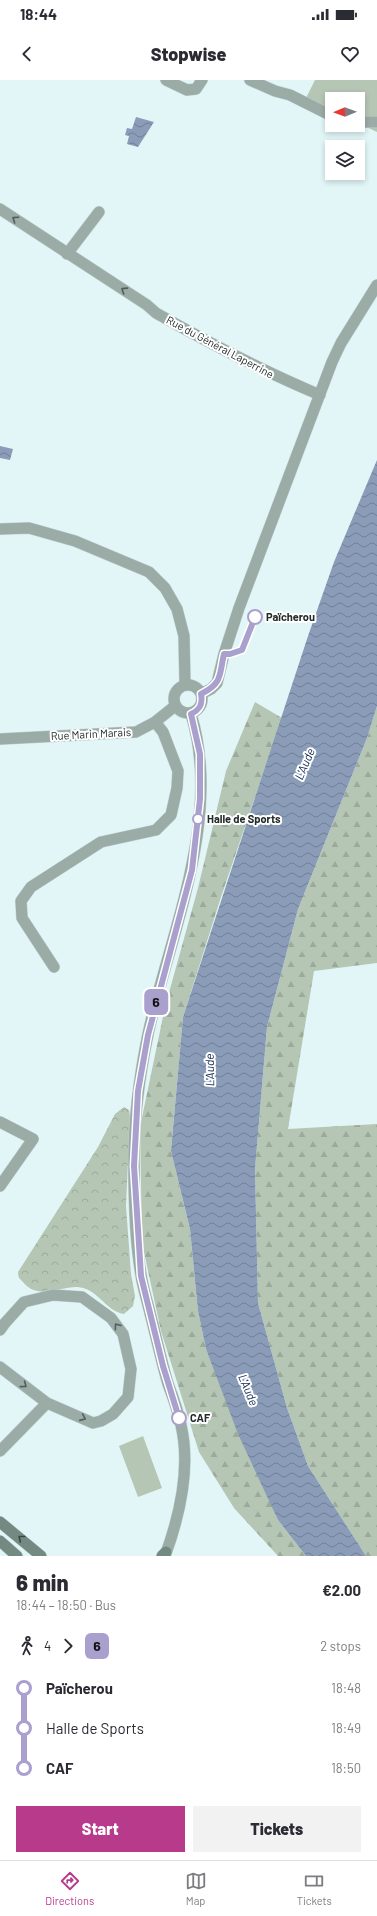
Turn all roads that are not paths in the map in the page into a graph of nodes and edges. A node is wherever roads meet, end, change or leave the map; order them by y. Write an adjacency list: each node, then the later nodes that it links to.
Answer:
1 (166, 80): 2 (street)
2 (202, 80)
3 (250, 80): 4 (street)
4 (325, 112)
5 (365, 122): 6 (street)
6 (377, 122)
7 (0, 209): 9 (street, Rue du Général Laperrine, one-way to 7)
8 (99, 212): 9 (street)
9 (67, 254): 11 (street, Rue du Général Laperrine, one-way to 9)
10 (377, 285): 11 (street)
11 (320, 395): 14 (street)
12 (0, 529): 13 (street)
13 (185, 685): 14 (street); 15 (street)
14 (201, 694): 16 (street)
15 (175, 706): 16 (street); 17 (street, Rue Marin Marais)
16 (191, 714): 28 (street)
17 (155, 722): 18 (street, Rue Marin Marais); 19 (street)
18 (0, 740)
19 (54, 966)
20 (0, 1122): 21 (street)
21 (0, 1186)
22 (0, 1330): 24 (street, one-way to 22)
23 (0, 1366): 24 (street, one-way to 24)
24 (47, 1403): 25 (street)
25 (0, 1450)
26 (0, 1522): 30 (main road, one-way to 26)
27 (0, 1541): 29 (main road)
28 (165, 1555)
29 (17, 1556)
30 (41, 1556)

